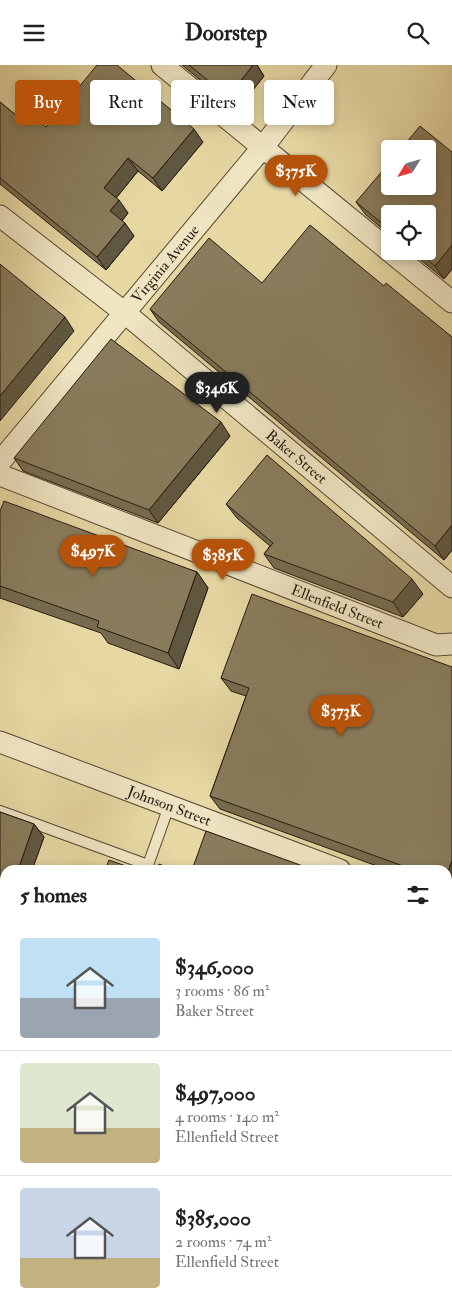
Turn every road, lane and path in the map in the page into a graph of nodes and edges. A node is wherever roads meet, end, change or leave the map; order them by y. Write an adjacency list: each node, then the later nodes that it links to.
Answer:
1 (162, 65): 3 (street)
2 (326, 65): 3 (street, Virginia Avenue)
3 (262, 146): 5 (street); 6 (street, Virginia Avenue)
4 (0, 216): 6 (street, Baker Street)
5 (452, 302)
6 (125, 313): 7 (street, Virginia Avenue); 9 (street, Baker Street)
7 (0, 462)
8 (0, 475): 10 (street, Ellenfield Street)
9 (452, 587)
10 (452, 644)
11 (0, 742): 12 (street, Johnson Street)
12 (170, 806): 13 (lane); 14 (street, Johnson Street)
13 (0, 811)
14 (327, 865)

